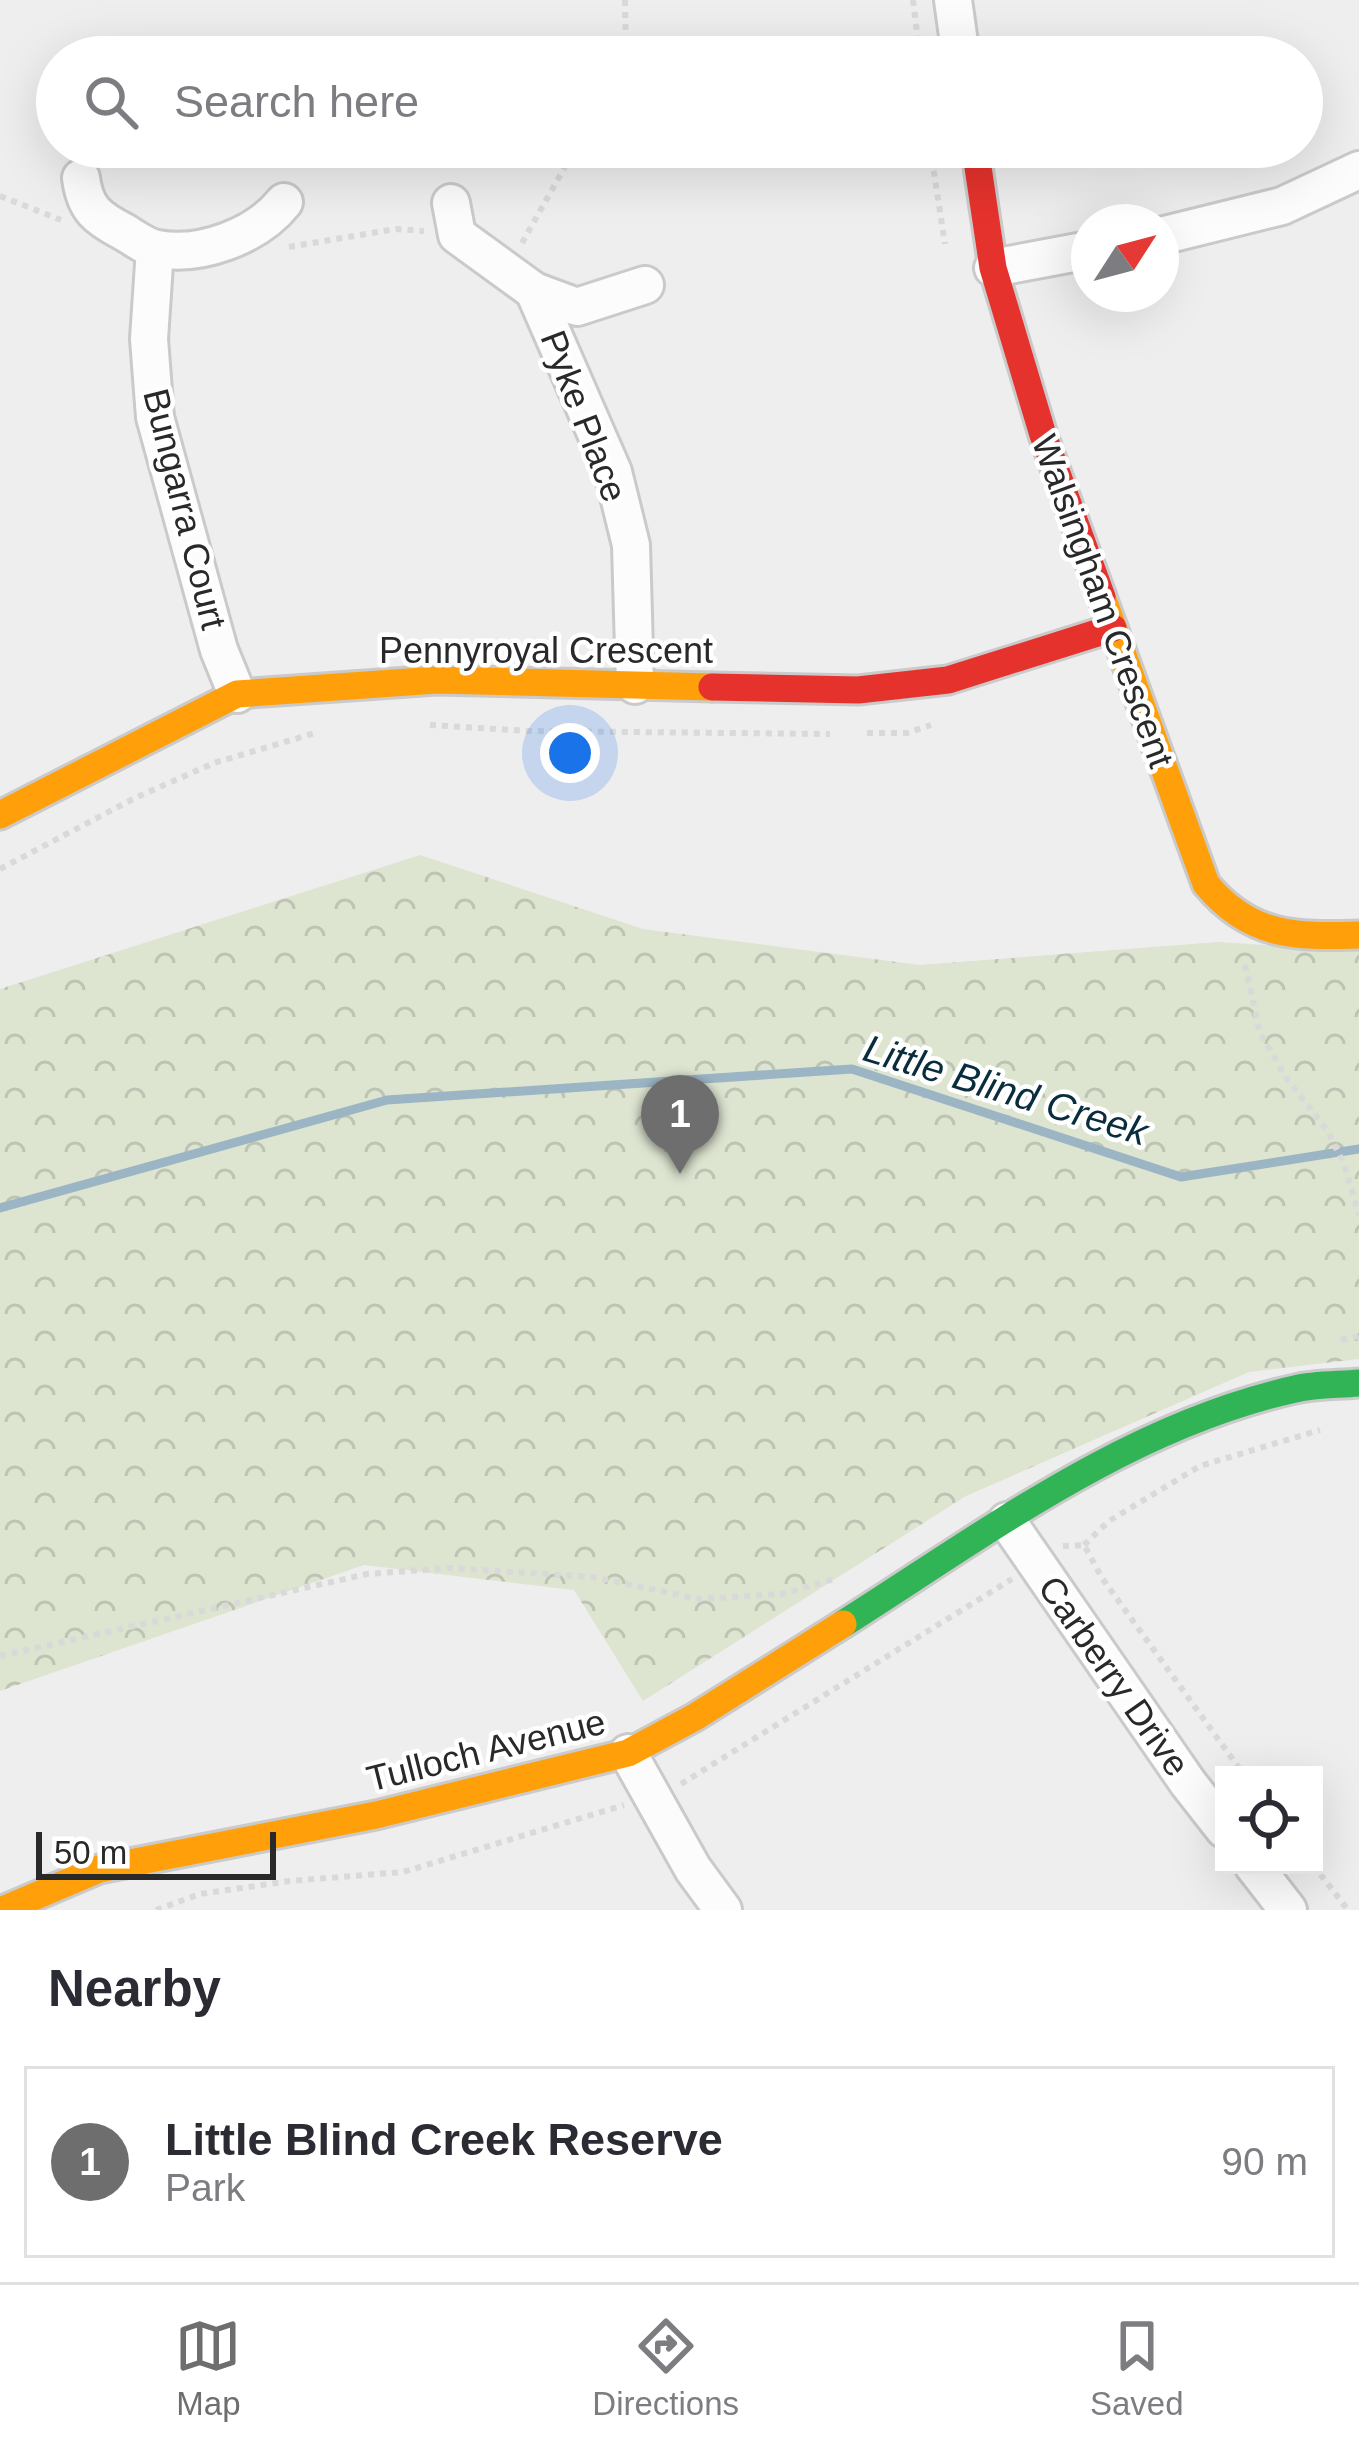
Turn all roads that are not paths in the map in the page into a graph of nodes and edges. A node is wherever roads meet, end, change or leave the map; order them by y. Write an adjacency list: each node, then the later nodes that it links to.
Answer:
1 (953, 0): 2 (street)
2 (958, 36)
3 (978, 168): 11 (street, Walsingham Crescent)
4 (1359, 170): 8 (street)
5 (81, 178): 9 (street)
6 (284, 202): 9 (street)
7 (451, 202): 13 (street, Pyke Place)
8 (1179, 232)
9 (155, 249): 16 (street, Bungarra Court)
10 (1071, 253): 11 (street)
11 (993, 268): 14 (street, Walsingham Crescent)
12 (645, 285): 13 (street, Pyke Place)
13 (534, 291): 15 (street, Pyke Place)
14 (1113, 628): 15 (street, Pennyroyal Crescent); 18 (street, Walsingham Crescent)
15 (634, 686): 16 (street, Pennyroyal Crescent)
16 (237, 694): 17 (street, Pennyroyal Crescent)
17 (0, 814)
18 (1359, 935)
19 (1359, 1383): 20 (street, Tulloch Avenue)
20 (1006, 1521): 21 (street, Tulloch Avenue); 22 (street, Carberry Drive)
21 (628, 1753): 24 (street, Tulloch Avenue); 25 (street)
22 (1215, 1816)
23 (1259, 1874): 26 (street)
24 (3, 1910)
25 (723, 1910)
26 (1288, 1910)

